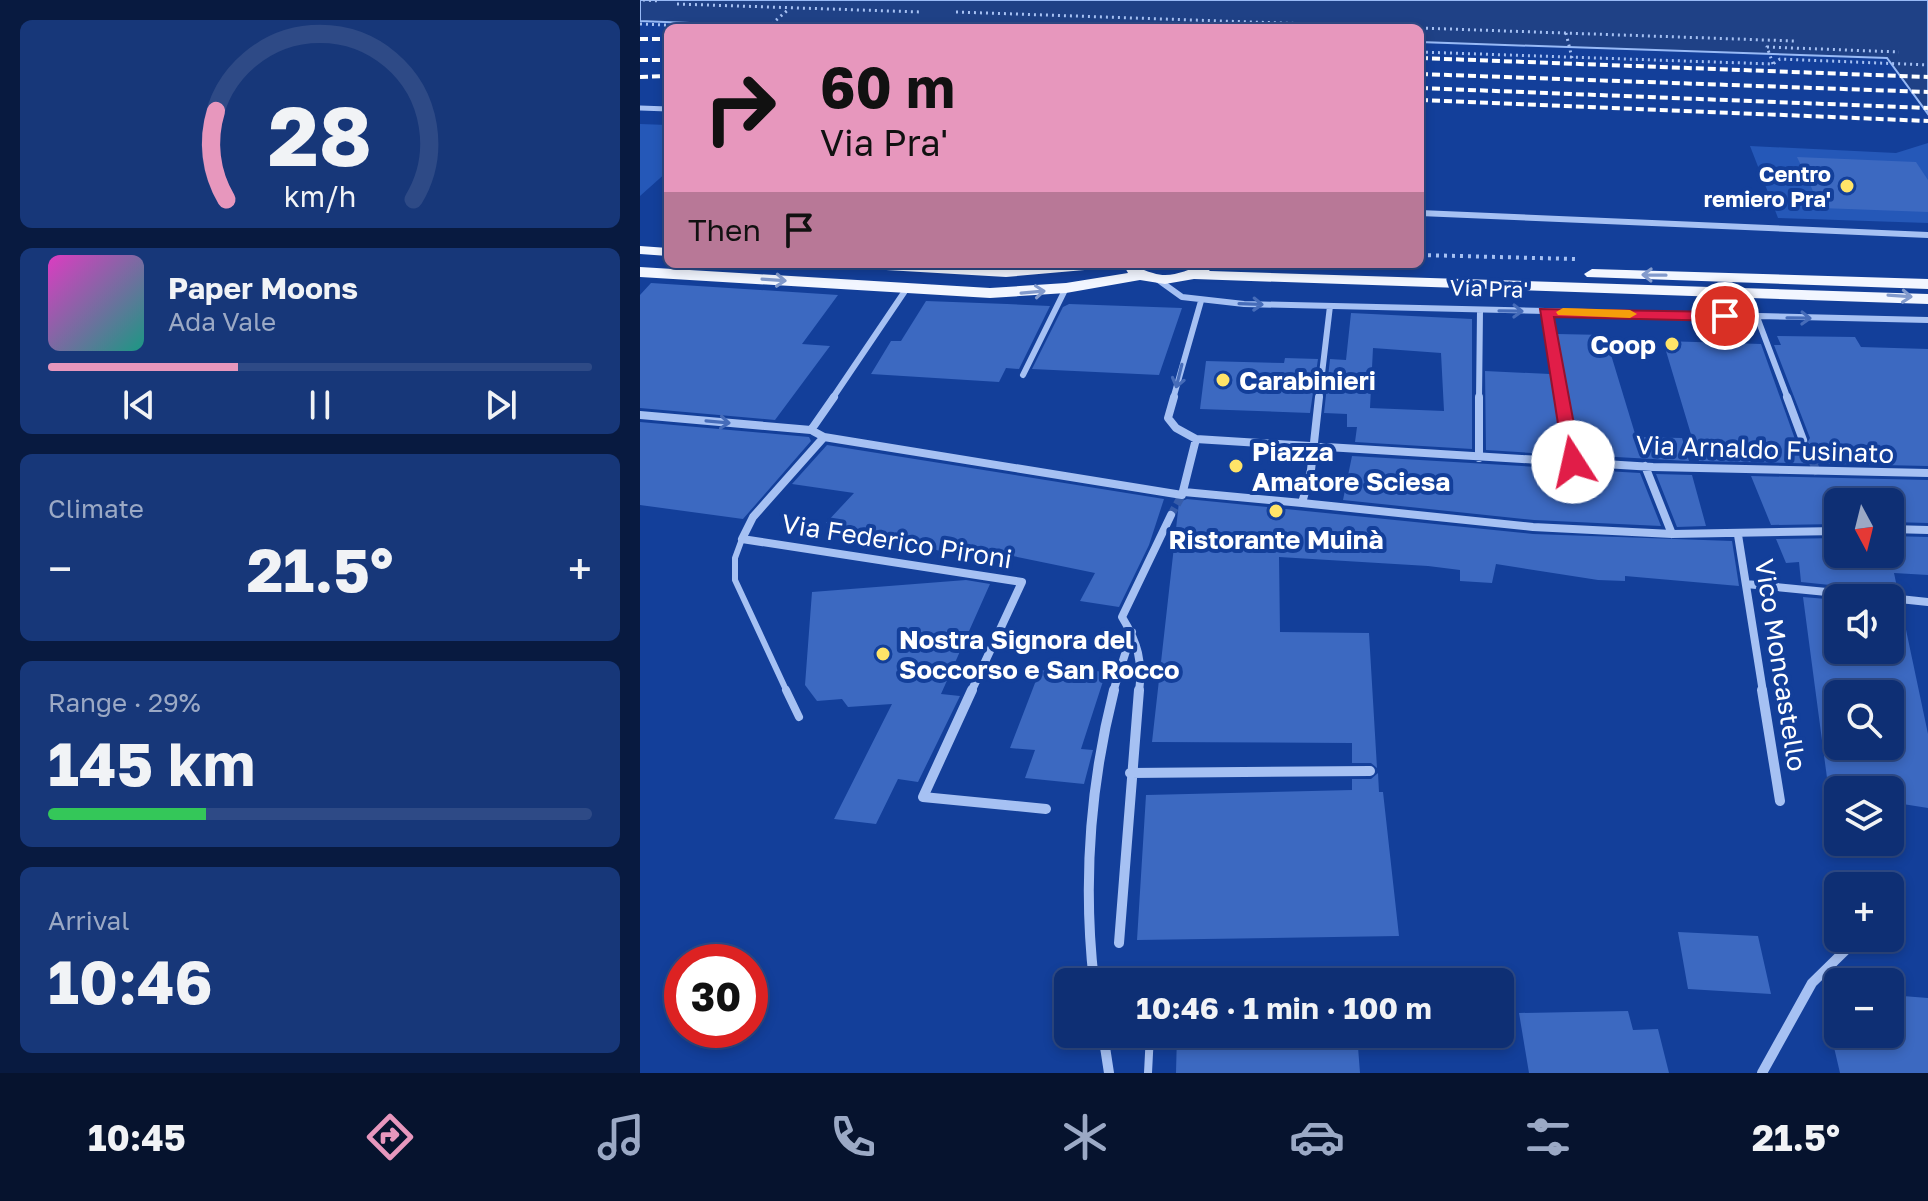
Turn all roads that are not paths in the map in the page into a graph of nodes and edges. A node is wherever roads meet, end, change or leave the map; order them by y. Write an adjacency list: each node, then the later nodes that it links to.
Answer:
1 (640, 108): 2 (street)
2 (664, 109)
3 (1424, 213): 4 (street)
4 (1928, 235)
5 (640, 250): 6 (main road)
6 (664, 252)
7 (938, 268): 8 (main road)
8 (1051, 268)
9 (1204, 268): 13 (main road)
10 (1391, 268): 14 (main road, Via Pra', one-way to 10)
11 (640, 272): 15 (main road, one-way to 15)
12 (1140, 272): 13 (main road, Via Pra'); 16 (main road); 18 (street, Via Pra')
13 (1195, 275): 17 (main road, Via Pra', one-way to 17)
14 (1928, 284)
15 (907, 288): 16 (main road, one-way to 16); 26 (street)
16 (1066, 288): 24 (street)
17 (1928, 299)
18 (1201, 301): 19 (street, Via Pra', one-way to 19); 28 (street, one-way to 28)
19 (1330, 306): 20 (street, Via Pra'); 30 (street)
20 (1480, 311): 21 (street, Via Pra', one-way to 21); 31 (street)
21 (1545, 312): 22 (street, Via Pra'); 32 (street)
22 (1757, 317): 23 (street, Via Pra', one-way to 23); 29 (street)
23 (1928, 320)
24 (1023, 375)
25 (640, 415): 26 (street, one-way to 26)
26 (811, 430): 27 (street)
27 (824, 437): 35 (street); 43 (street, Via Federico Pironi)
28 (1196, 439): 30 (street); 35 (street)
29 (1803, 440)
30 (1314, 447): 31 (street, Via Arnaldo Fusinato); 36 (street)
31 (1479, 458): 32 (street, Via Arnaldo Fusinato)
32 (1573, 462): 33 (street, Via Arnaldo Fusinato)
33 (1645, 466): 34 (street, Via Arnaldo Fusinato); 41 (street)
34 (1928, 473)
35 (1183, 493): 36 (street)
36 (1302, 503): 41 (street)
37 (1171, 515): 48 (street)
38 (1904, 529): 39 (street)
39 (1928, 530)
40 (1824, 532): 42 (street)
41 (1672, 534): 42 (street)
42 (1738, 535): 44 (street, Vico Moncastello)
43 (742, 539): 49 (lane, Via Federico Pironi); 53 (street, Via Federico Pironi)
44 (1746, 584): 45 (street); 52 (street, Vico Moncastello)
45 (1824, 592)
46 (1904, 600): 47 (street)
47 (1928, 602)
48 (1132, 632): 51 (street); 56 (street)
49 (799, 717)
50 (1370, 771): 51 (street)
51 (1130, 773): 54 (street)
52 (1780, 801)
53 (1046, 809)
54 (1119, 943)
55 (1844, 952): 61 (street)
56 (1093, 968)
57 (1105, 1048): 59 (street)
58 (1149, 1048): 60 (lane)
59 (1109, 1073)
60 (1148, 1073)
61 (1762, 1073)

